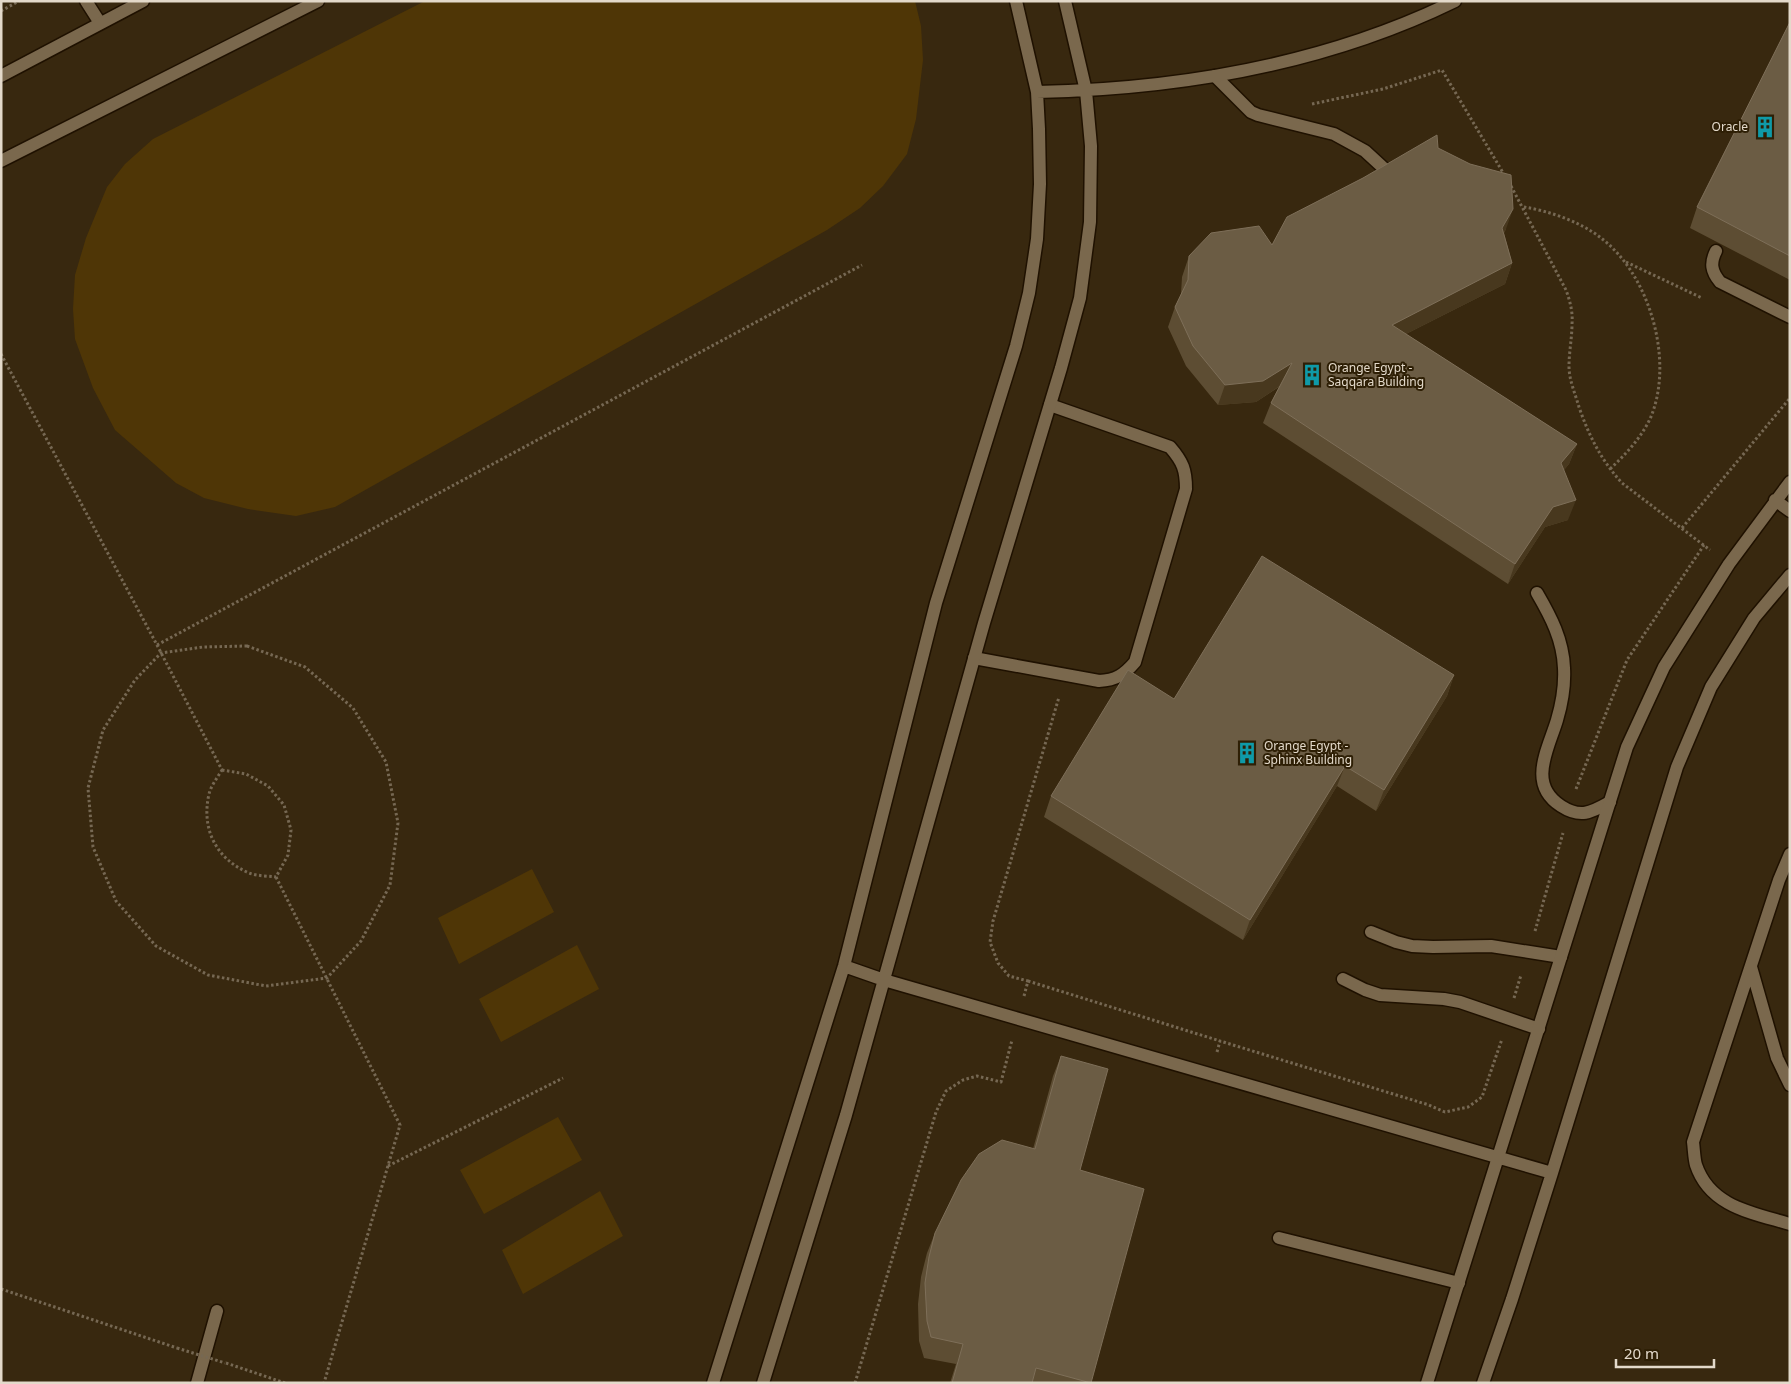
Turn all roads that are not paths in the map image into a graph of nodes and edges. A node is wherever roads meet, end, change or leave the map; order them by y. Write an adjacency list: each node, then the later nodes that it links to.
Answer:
1 (86, 1): 7 (street)
2 (143, 1): 7 (street)
3 (318, 1): 12 (street)
4 (1016, 1): 11 (street)
5 (1065, 1): 10 (street)
6 (1455, 1): 9 (street)
7 (100, 23): 8 (street)
8 (1, 76)
9 (1215, 76): 10 (street); 13 (street)
10 (1086, 90): 11 (street); 16 (street)
11 (1037, 92): 27 (street)
12 (1, 161)
13 (1390, 174)
14 (1716, 250): 15 (street)
15 (1790, 317)
16 (1050, 404): 22 (street); 22 (street)
17 (1790, 482): 18 (street)
18 (1775, 500): 19 (street); 23 (street)
19 (1790, 511)
20 (1790, 575): 34 (street)
21 (1537, 593): 23 (street)
22 (974, 658): 30 (street)
23 (1610, 802): 26 (street)
24 (1790, 854): 28 (street)
25 (1371, 932): 26 (street)
26 (1561, 957): 31 (street)
27 (844, 966): 30 (street); 40 (street)
28 (1751, 967): 32 (street); 35 (street)
29 (1343, 979): 31 (street)
30 (884, 980): 33 (street); 41 (street)
31 (1539, 1029): 33 (street)
32 (1790, 1085)
33 (1498, 1157): 34 (street); 37 (street)
34 (1552, 1173): 43 (street)
35 (1790, 1224)
36 (1279, 1238): 37 (street)
37 (1459, 1283): 42 (street)
38 (217, 1311): 39 (street)
39 (197, 1383)
40 (713, 1383)
41 (763, 1383)
42 (1427, 1383)
43 (1482, 1383)

